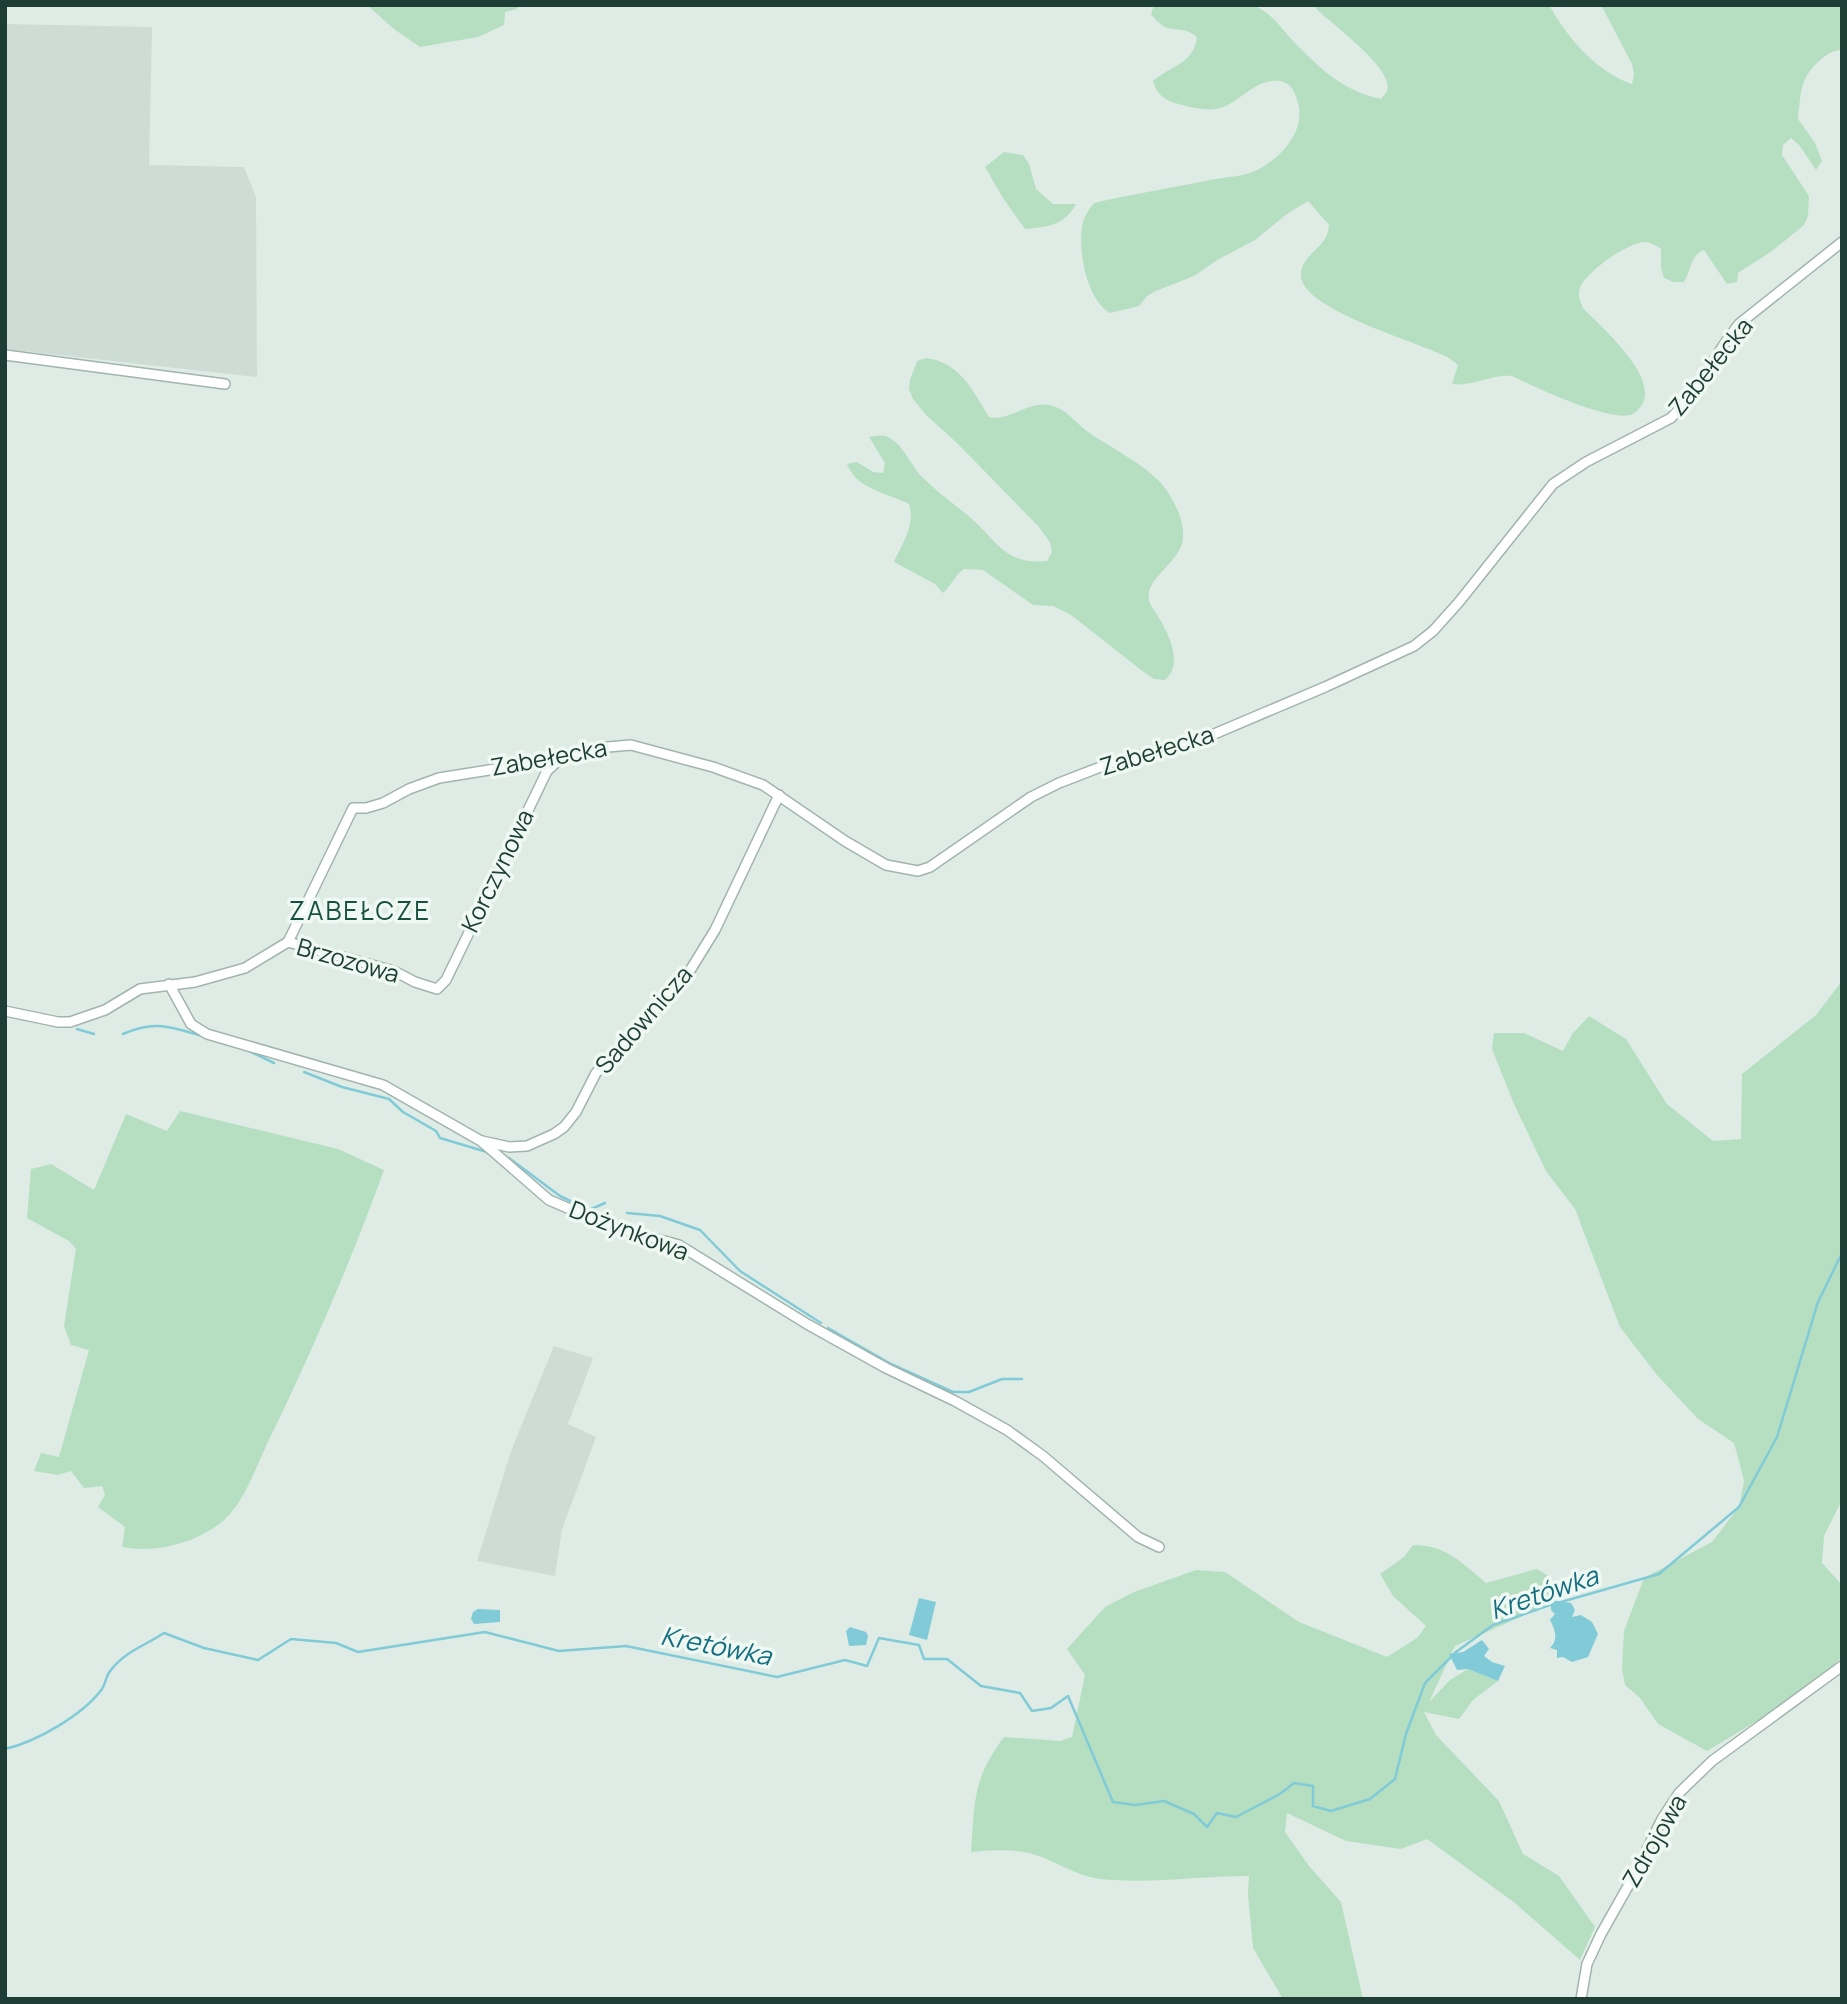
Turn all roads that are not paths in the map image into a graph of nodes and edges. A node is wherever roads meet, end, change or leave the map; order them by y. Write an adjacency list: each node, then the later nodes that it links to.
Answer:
1 (1842, 242): 5 (street, Zabełecka)
2 (5, 355): 3 (street)
3 (225, 384)
4 (564, 756): 5 (street, Zabełecka); 6 (street, Zabełecka); 8 (street, Korczynowa)
5 (779, 795): 10 (street, Sadownicza)
6 (288, 943): 7 (street, Brzozowa); 8 (street, Brzozowa)
7 (169, 984): 9 (street, Brzozowa); 10 (street, Dożynkowa)
8 (437, 989)
9 (5, 1011)
10 (481, 1141): 11 (street, Dożynkowa)
11 (1159, 1547)
12 (1842, 1666): 13 (street, Zdrojowa)
13 (1581, 1999)

